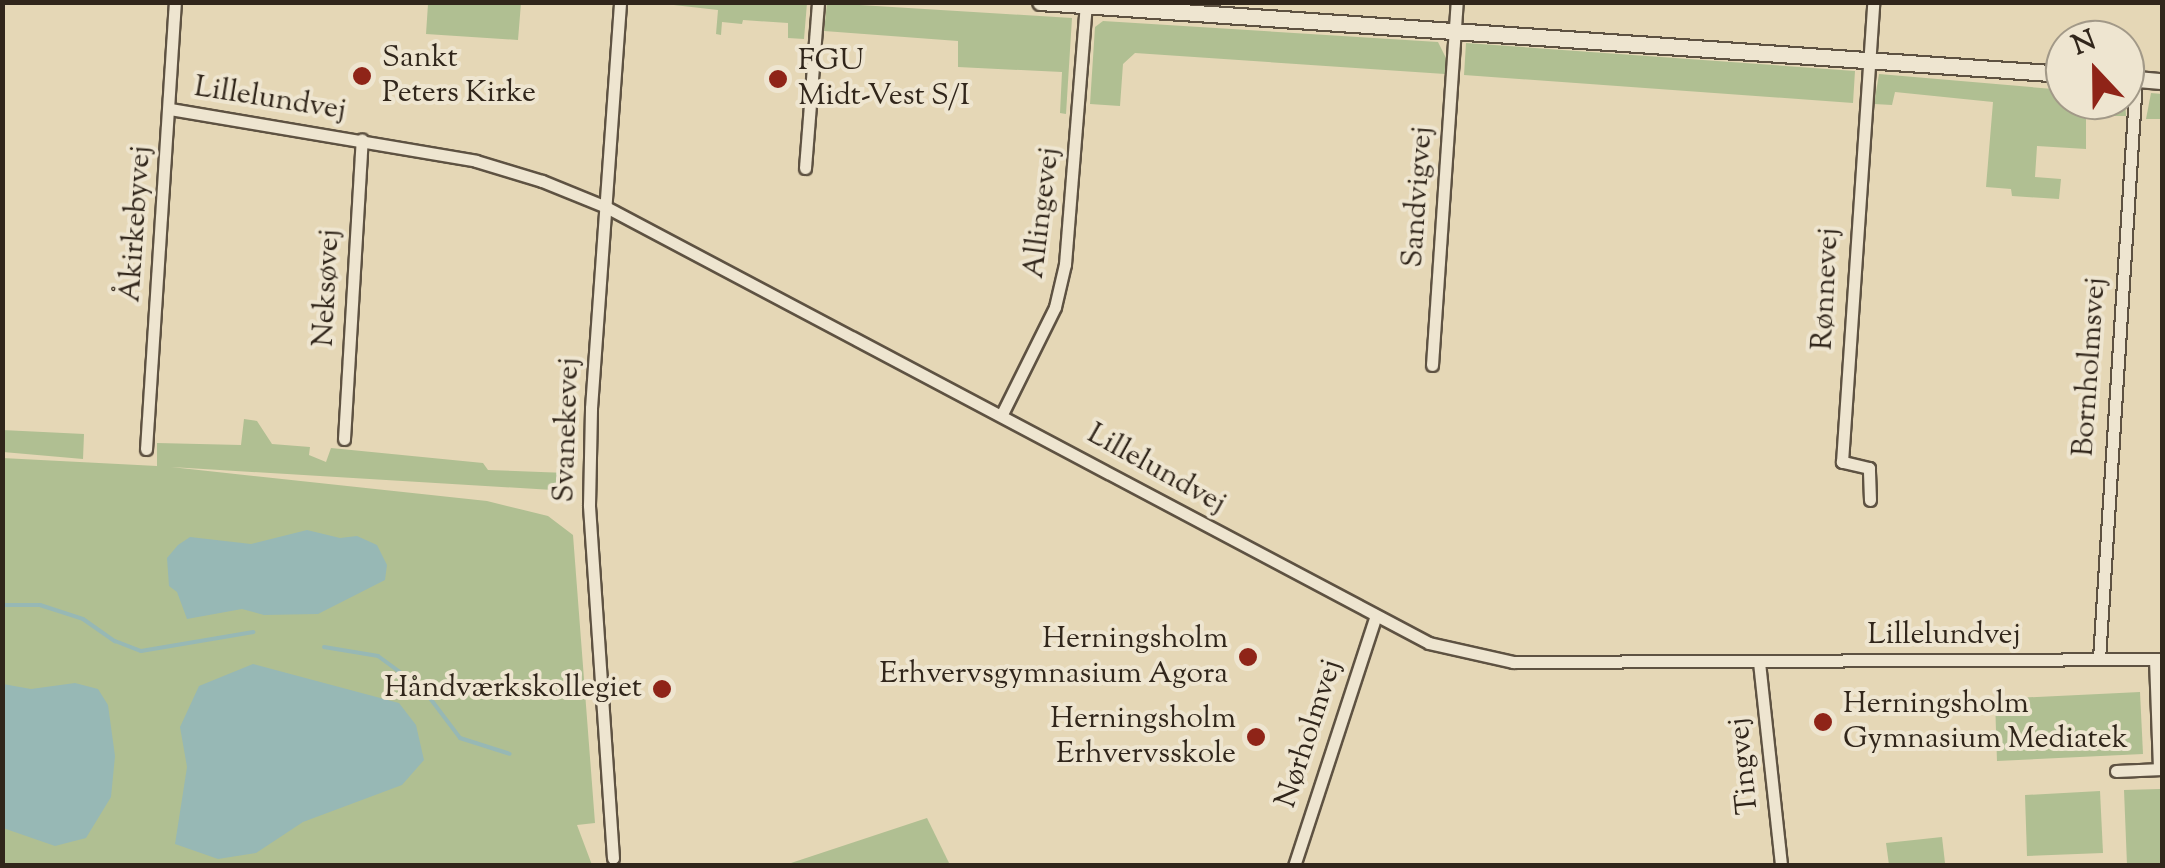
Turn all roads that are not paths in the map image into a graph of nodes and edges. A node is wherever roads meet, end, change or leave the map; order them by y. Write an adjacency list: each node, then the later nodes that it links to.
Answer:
1 (175, 2): 11 (street, Åkirkebyvej)
2 (620, 2): 15 (street, Svanekevej)
3 (818, 2): 14 (street)
4 (1040, 2): 7 (street)
5 (1457, 2): 8 (street, Sandvigvej)
6 (1874, 2): 9 (street)
7 (1086, 4): 8 (street); 17 (street, Allingevej)
8 (1455, 32): 9 (street); 16 (street, Sandvigvej)
9 (1869, 60): 10 (street); 20 (street, Rønnevej)
10 (2045, 73)
11 (170, 109): 13 (street, Lillelundvej); 19 (street, Åkirkebyvej)
12 (2128, 120): 22 (street, Bornholmsvej)
13 (362, 140): 15 (street, Lillelundvej); 18 (street, Neksøvej)
14 (804, 168)
15 (606, 207): 17 (street, Lillelundvej); 27 (street, Svanekevej)
16 (1432, 366)
17 (1002, 414): 21 (street, Lillelundvej)
18 (344, 439)
19 (146, 449)
20 (1870, 500)
21 (1375, 618): 24 (street, Lillelundvej); 28 (street, Nørholmvej)
22 (2099, 659): 23 (street, Lillelundvej); 24 (street, Lillelundvej)
23 (2158, 659): 25 (street)
24 (1759, 662): 29 (street, Tingvej)
25 (2160, 769): 26 (street)
26 (2116, 771)
27 (612, 858)
28 (1294, 866)
29 (1781, 866)

